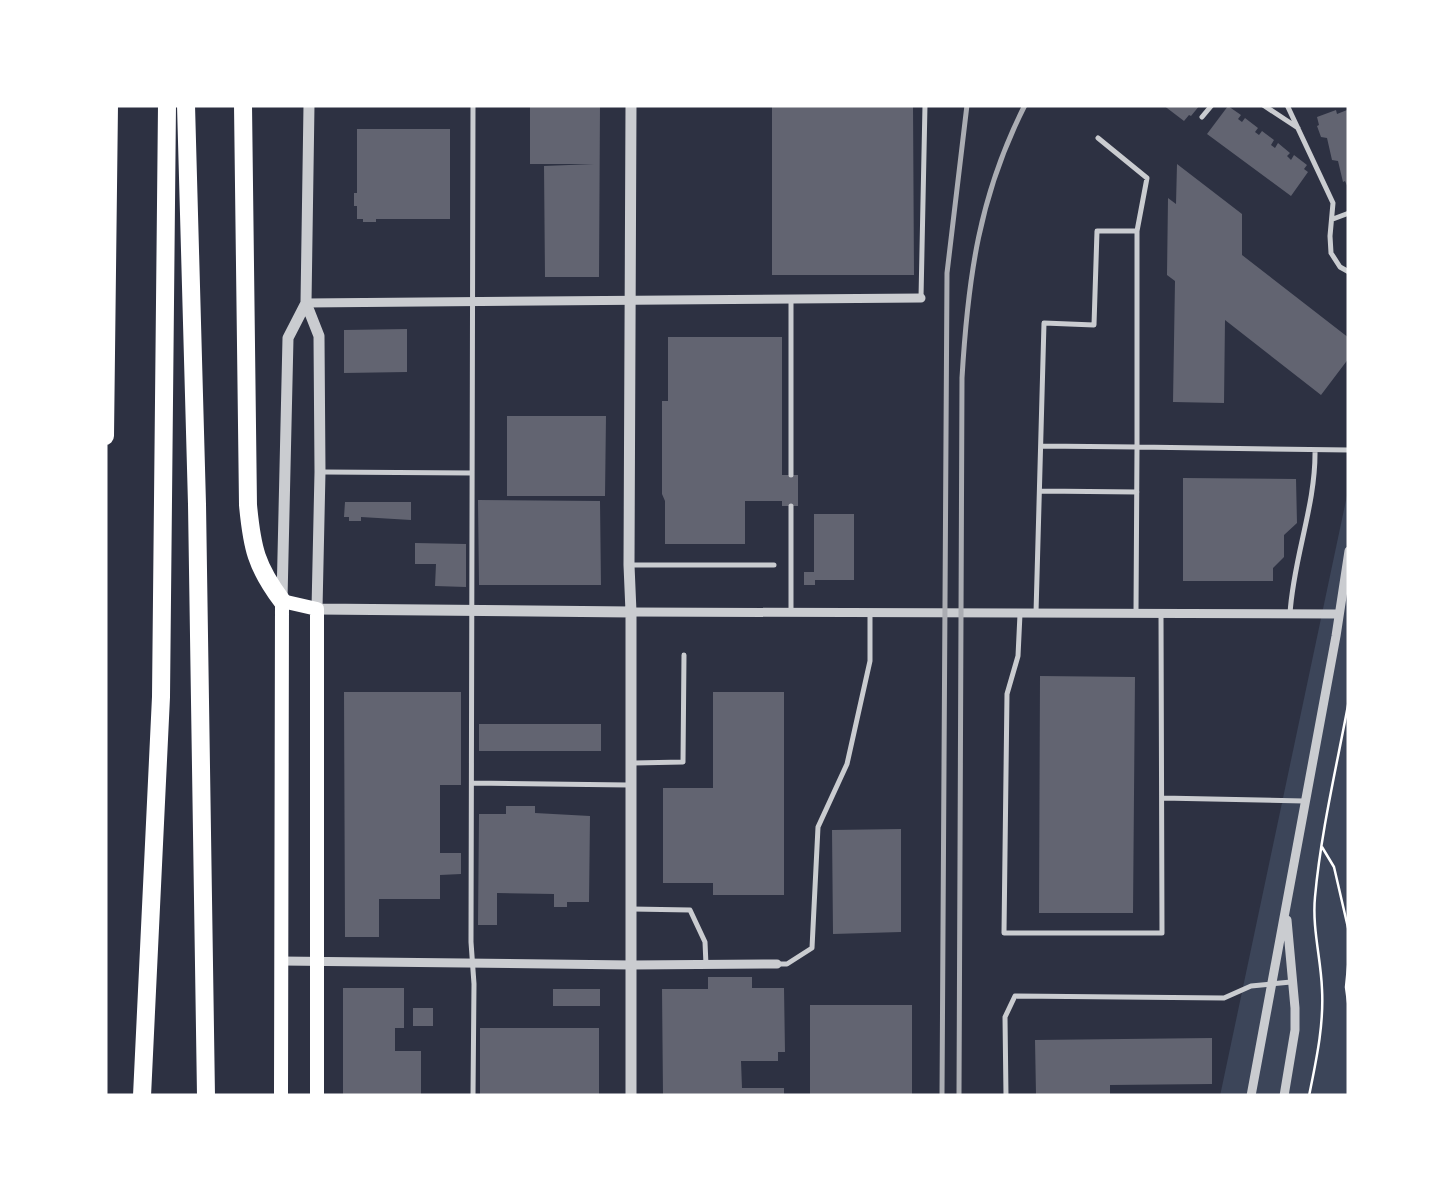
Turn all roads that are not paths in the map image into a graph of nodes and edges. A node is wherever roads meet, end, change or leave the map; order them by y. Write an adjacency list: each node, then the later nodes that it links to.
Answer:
1 (109, 105): 24 (highway)
2 (167, 105): 68 (highway)
3 (186, 105): 69 (highway)
4 (243, 105): 40 (highway)
5 (309, 105): 23 (street)
6 (473, 105): 22 (lane)
7 (631, 105): 21 (street)
8 (925, 105): 19 (lane)
9 (1212, 105): 12 (lane)
10 (1263, 105): 13 (lane)
11 (1287, 105): 13 (lane)
12 (1202, 117)
13 (1298, 129): 16 (lane)
14 (1098, 138): 17 (lane)
15 (1349, 214): 16 (lane)
16 (1331, 220): 18 (lane)
17 (1137, 231): 27 (lane); 28 (lane)
18 (1349, 272)
19 (921, 298): 20 (street)
20 (791, 299): 21 (street); 33 (lane)
21 (630, 300): 22 (street); 38 (street)
22 (473, 302): 23 (street); 32 (lane)
23 (306, 303): 31 (street); 40 (street)
24 (106, 375): 25 (highway); 26 (highway)
25 (105, 385)
26 (105, 436)
27 (1041, 446): 28 (lane); 34 (lane)
28 (1137, 447): 29 (lane); 35 (lane)
29 (1315, 450): 30 (lane); 50 (lane)
30 (1349, 450)
31 (320, 472): 32 (lane); 41 (street)
32 (473, 473): 42 (lane)
33 (791, 475)
34 (1040, 491): 35 (lane); 46 (lane)
35 (1136, 492): 48 (lane)
36 (791, 506): 44 (lane)
37 (1349, 551): 51 (street)
38 (629, 565): 39 (lane); 43 (street)
39 (774, 565)
40 (282, 601): 41 (main road); 60 (main road)
41 (317, 609): 42 (street); 61 (main road)
42 (472, 612): 43 (street); 54 (lane)
43 (631, 612): 44 (street); 53 (street)
44 (791, 612): 45 (street)
45 (870, 612): 47 (street); 64 (lane)
46 (1036, 613): 47 (street); 48 (street)
47 (1020, 614): 56 (lane)
48 (1136, 614): 49 (street)
49 (1161, 614): 50 (street); 56 (lane)
50 (1290, 614): 51 (street)
51 (1338, 614): 57 (street)
52 (684, 655): 53 (lane)
53 (632, 763): 55 (street)
54 (472, 783): 55 (lane); 62 (lane)
55 (632, 785): 59 (street)
56 (1162, 798): 57 (lane)
57 (1306, 800): 58 (street)
58 (1286, 908): 66 (street); 67 (street)
59 (632, 909): 63 (lane); 65 (street)
60 (280, 962): 61 (street); 70 (main road)
61 (316, 962): 62 (street); 71 (main road)
62 (472, 964): 65 (street); 72 (lane)
63 (706, 964): 64 (street); 65 (street)
64 (777, 964)
65 (632, 965): 73 (street)
66 (1273, 982): 67 (lane); 74 (lane); 75 (street)
67 (1294, 982): 76 (street)
68 (142, 1096)
69 (206, 1096)
70 (280, 1096)
71 (317, 1096)
72 (473, 1096)
73 (631, 1096)
74 (1006, 1096)
75 (1251, 1096)
76 (1284, 1096)

